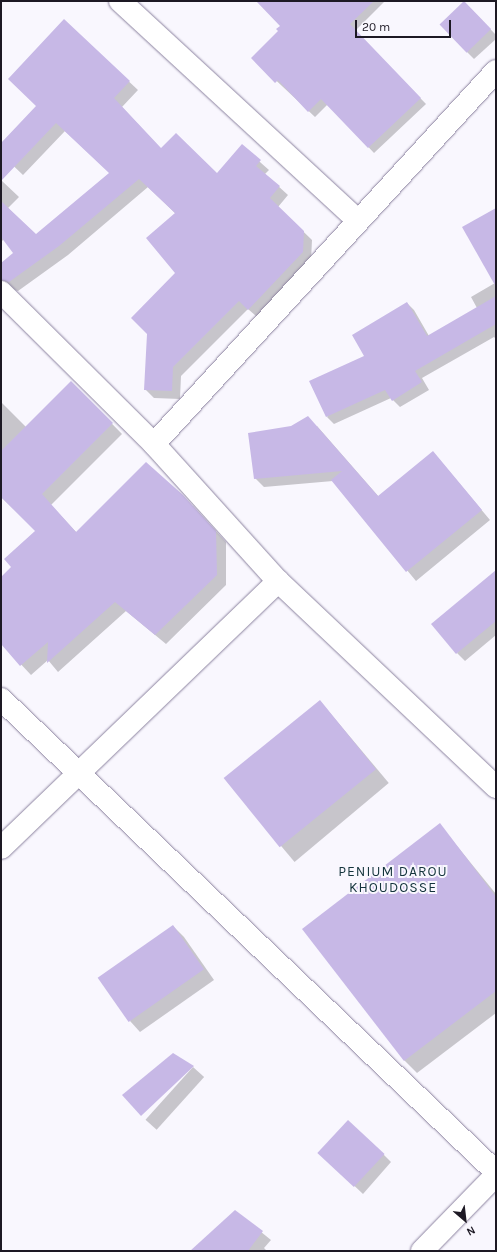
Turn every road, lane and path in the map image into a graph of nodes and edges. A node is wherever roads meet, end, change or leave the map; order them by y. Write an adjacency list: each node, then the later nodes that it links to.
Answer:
1 (120, 1): 3 (street)
2 (496, 71): 3 (street)
3 (357, 220): 5 (street)
4 (1, 292): 5 (street)
5 (154, 444): 6 (street)
6 (278, 581): 8 (street); 9 (street)
7 (1, 699): 8 (street)
8 (78, 772): 10 (street); 11 (street)
9 (496, 787)
10 (1, 848)
11 (496, 1173): 12 (street)
12 (422, 1251)

